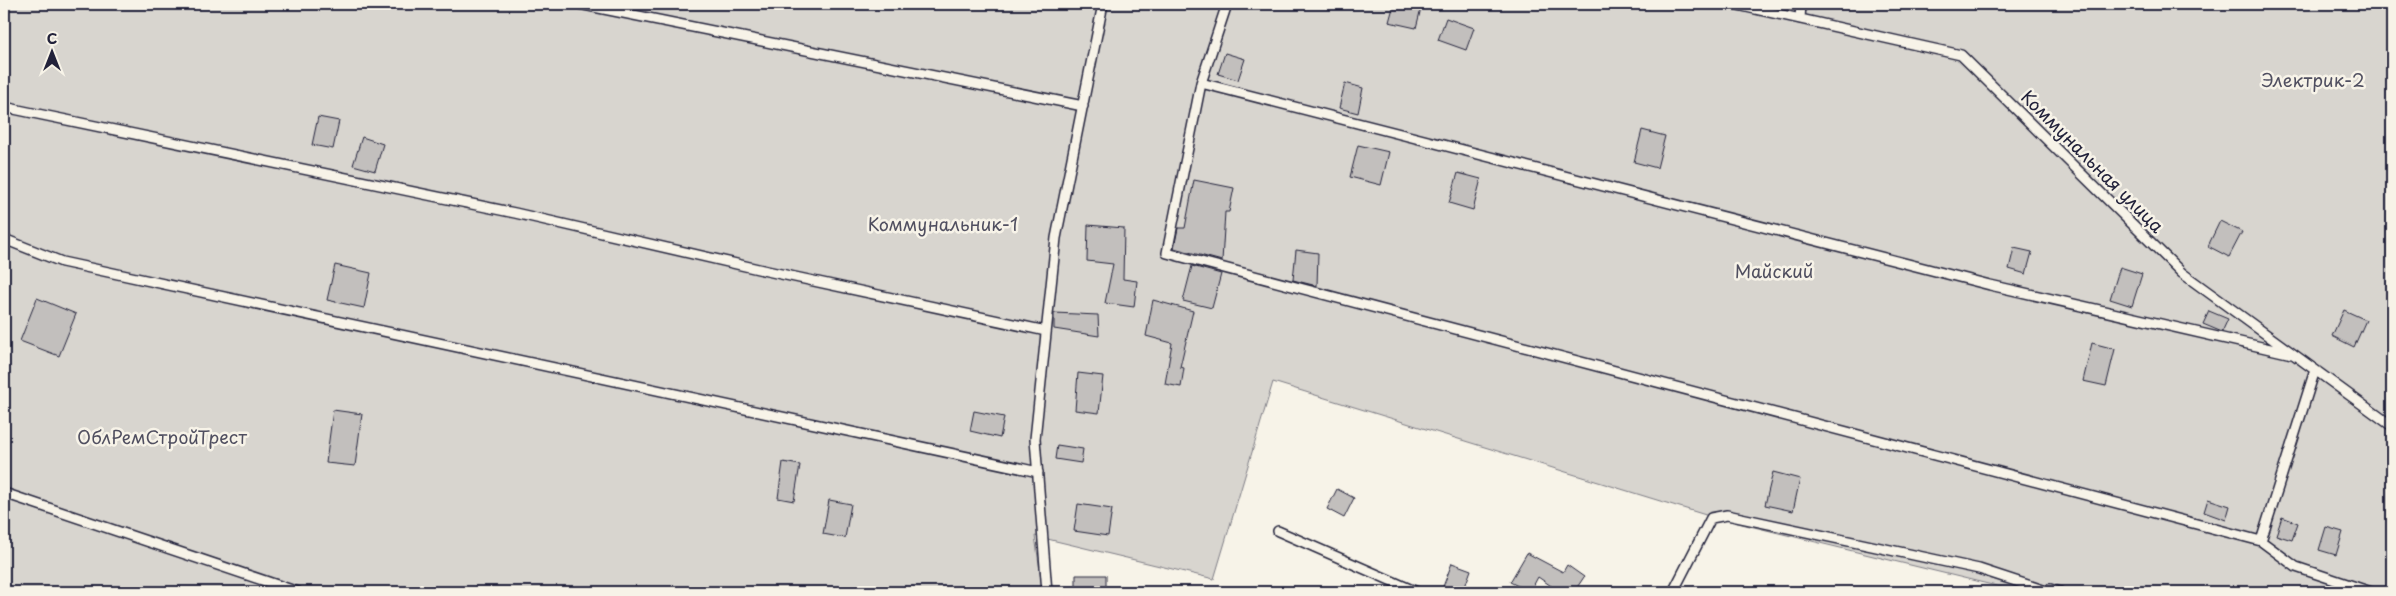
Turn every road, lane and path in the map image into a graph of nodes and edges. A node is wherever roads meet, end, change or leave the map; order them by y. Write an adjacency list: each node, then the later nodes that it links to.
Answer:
1 (579, 4): 8 (lane)
2 (1103, 4): 8 (lane)
3 (1227, 4): 7 (lane)
4 (1734, 4): 6 (lane, Коммунальная улица)
5 (1801, 4): 6 (lane)
6 (1800, 19): 12 (lane, Коммунальная улица)
7 (1201, 83): 12 (lane); 18 (lane)
8 (1083, 106): 11 (lane)
9 (4, 107): 11 (lane)
10 (4, 239): 15 (lane)
11 (1046, 331): 15 (lane)
12 (2292, 354): 13 (lane, Коммунальная улица)
13 (2315, 370): 14 (lane, Коммунальная улица); 18 (lane)
14 (2392, 426)
15 (1038, 472): 21 (lane)
16 (4, 493): 20 (lane)
17 (1278, 531): 22 (lane)
18 (2260, 541): 25 (lane)
19 (2042, 591): 23 (lane); 24 (lane)
20 (298, 592)
21 (1047, 592)
22 (1417, 592)
23 (1673, 592)
24 (2060, 592)
25 (2371, 592)

